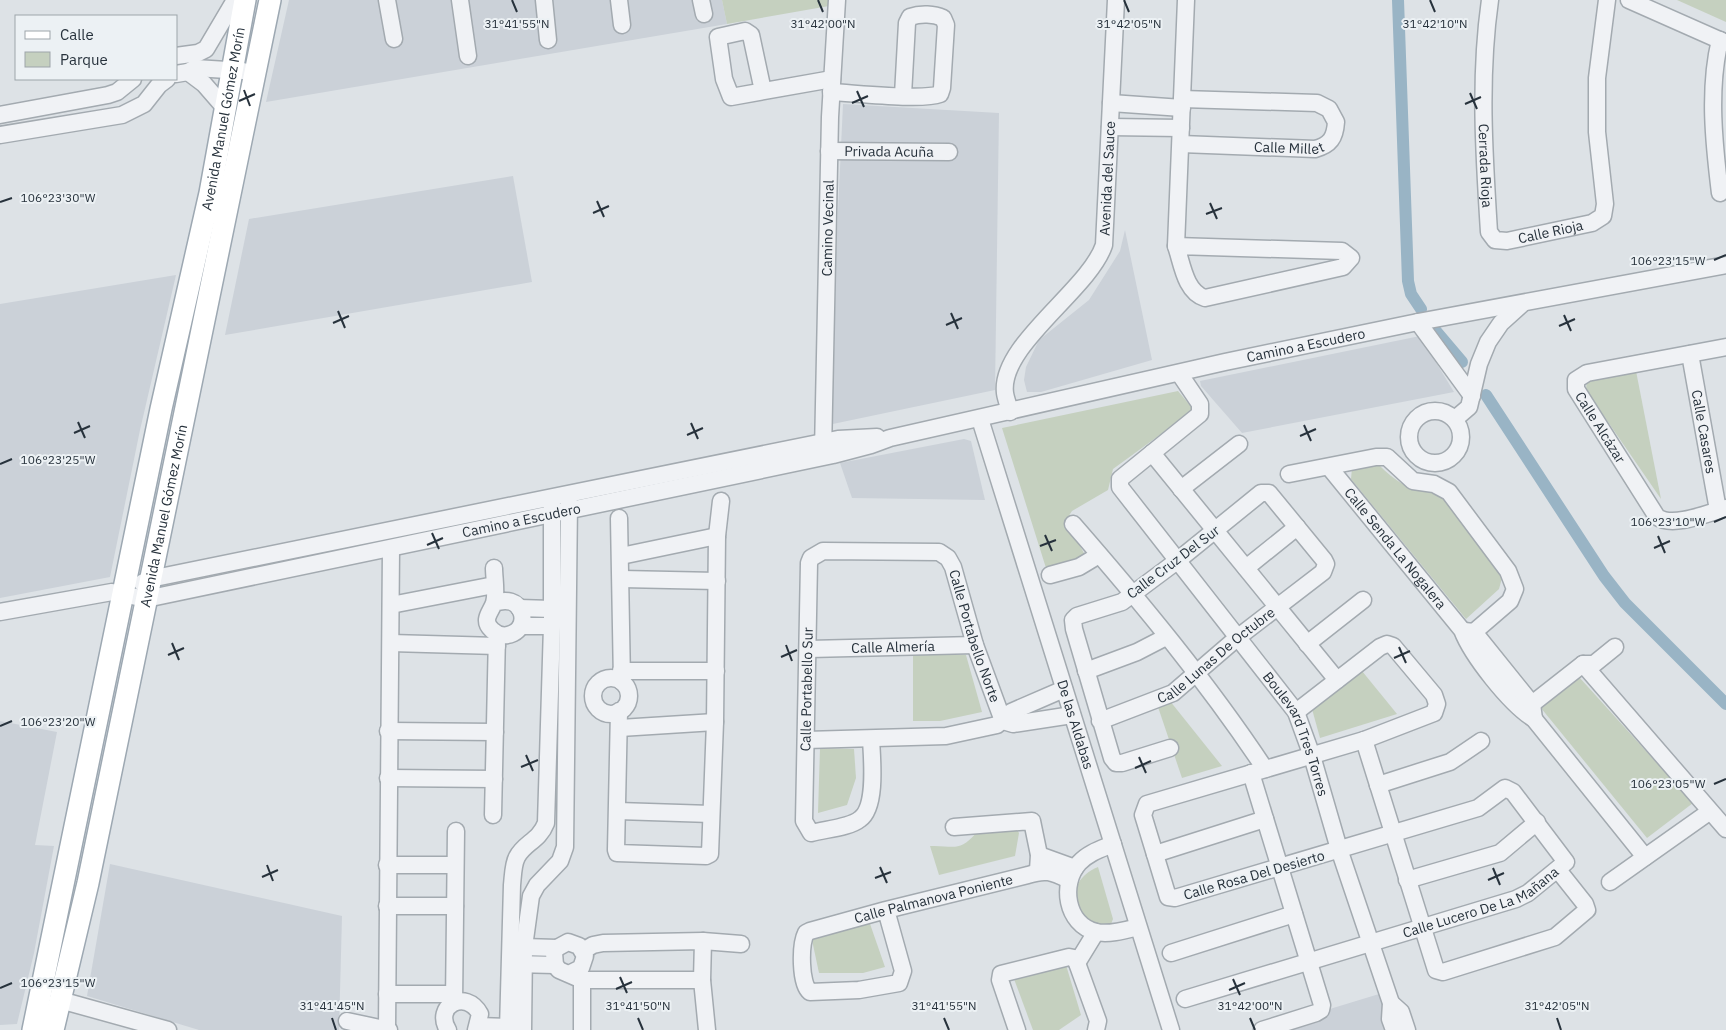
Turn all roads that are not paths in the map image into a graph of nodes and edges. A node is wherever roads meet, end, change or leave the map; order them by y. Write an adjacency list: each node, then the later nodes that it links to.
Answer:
1 (235, 0): 18 (street)
2 (245, 0): 21 (main road, Avenida Manuel Gómez Morín)
3 (270, 0): 22 (main road, Avenida Manuel Gómez Morín)
4 (387, 0): 15 (street)
5 (460, 0): 20 (street)
6 (544, 0): 16 (street)
7 (619, 0): 14 (street)
8 (837, 0): 26 (street, Camino Vecinal)
9 (1116, 0): 32 (street, Avenida del Sauce)
10 (1186, 0): 33 (street)
11 (1490, 0): 39 (street, Cerrada Rioja)
12 (1607, 0): 39 (street, Calle Rioja)
13 (1629, 0): 17 (street)
14 (622, 25)
15 (394, 39)
16 (548, 40)
17 (1723, 41): 38 (street)
18 (206, 49): 19 (street); 23 (street)
19 (178, 56)
20 (468, 56)
21 (232, 71): 22 (street); 23 (street); 30 (main road, Avenida Manuel Gómez Morín)
22 (256, 71): 83 (main road, Avenida Manuel Gómez Morín)
23 (187, 72): 30 (street)
24 (132, 80): 29 (street)
25 (167, 80): 34 (street)
26 (832, 85): 27 (street); 28 (street); 36 (street, Camino Vecinal)
27 (763, 91)
28 (903, 95): 28 (street)
29 (86, 99): 31 (street); 34 (street)
30 (224, 107): 84 (main road, Avenida Manuel Gómez Morín)
31 (0, 115)
32 (1111, 115): 33 (street); 33 (street); 48 (street, Avenida del Sauce)
33 (1182, 119): 33 (street, Calle Millet); 40 (street)
34 (90, 120): 35 (street)
35 (0, 135)
36 (829, 151): 37 (street, Privada Acuña); 52 (street, Camino Vecinal)
37 (949, 152)
38 (1720, 193)
39 (1494, 240)
40 (1176, 246): 40 (street)
41 (1726, 265): 42 (street, Camino a Escudero)
42 (1521, 305): 43 (street, Camino a Escudero); 47 (street)
43 (1418, 322): 46 (street, Camino a Escudero); 47 (street)
44 (1726, 347): 45 (street, Calle Alcázar)
45 (1690, 354): 64 (street, Calle Casares); 64 (street, Calle Alcázar)
46 (1179, 373): 48 (street, Camino a Escudero); 53 (street)
47 (1472, 396): 50 (street)
48 (1010, 412): 49 (street, Camino a Escudero)
49 (980, 419): 52 (street, Camino a Escudero); 109 (street, De las Aldabas)
50 (1455, 419): 54 (street); 55 (street)
51 (1239, 444): 60 (street)
52 (822, 449): 61 (street, Camino a Escudero); 65 (street, Camino a Escudero)
53 (1152, 453): 60 (street); 76 (street, Boulevard Tres Torres)
54 (1416, 454): 55 (street); 57 (street)
55 (1432, 463): 59 (street)
56 (1329, 467): 57 (street); 58 (street); 94 (street, Calle Senda La Nogalera)
57 (1399, 467): 59 (street)
58 (1289, 474)
59 (1430, 482): 94 (street)
60 (1181, 489): 70 (street)
61 (568, 494): 62 (street, Camino a Escudero); 65 (street)
62 (552, 497): 66 (street); 83 (street, Camino a Escudero)
63 (721, 501): 71 (street)
64 (1722, 509)
65 (570, 511): 66 (street, Camino a Escudero); 92 (street)
66 (552, 515): 72 (street, Camino a Escudero); 92 (street)
67 (619, 518): 75 (street)
68 (1073, 524): 74 (street)
69 (1297, 526): 70 (street, Calle Cruz Del Sur); 78 (street); 90 (street, Calle Lunas De Octubre)
70 (1215, 531): 76 (street, Calle Cruz Del Sur); 78 (street)
71 (717, 536): 75 (street); 81 (street)
72 (391, 548): 83 (street, Camino a Escudero); 88 (street)
73 (943, 554): 100 (street, Calle Portabello Norte); 102 (street, Calle Portabello Sur)
74 (1099, 554): 79 (street); 85 (street)
75 (621, 556): 80 (street)
76 (1177, 562): 85 (street, Calle Cruz Del Sur); 96 (street, Boulevard Tres Torres)
77 (494, 568): 82 (street)
78 (1246, 568): 90 (street)
79 (1050, 575)
80 (622, 579): 81 (street); 107 (street)
81 (717, 581): 104 (street)
82 (494, 586): 87 (street); 88 (street)
83 (148, 589): 84 (street, Camino a Escudero); 181 (main road, Avenida Manuel Gómez Morín)
84 (125, 593): 91 (street, Camino a Escudero); 188 (main road, Avenida Manuel Gómez Morín)
85 (1133, 593): 95 (street); 105 (street, Calle Cruz Del Sur)
86 (1363, 600): 99 (street)
87 (494, 603): 89 (street); 97 (street)
88 (391, 605): 98 (street)
89 (519, 608): 92 (street); 93 (street)
90 (1278, 608): 96 (street, Calle Lunas De Octubre); 99 (street)
91 (0, 612)
92 (556, 618): 93 (street); 110 (street); 111 (street)
93 (521, 626): 97 (street)
94 (1468, 631): 115 (street, Calle Senda La Nogalera)
95 (1166, 637): 105 (street); 106 (street)
96 (1237, 638): 106 (street, Calle Lunas De Octubre); 114 (street, Boulevard Tres Torres)
97 (497, 640): 98 (street); 122 (street)
98 (391, 643): 121 (street)
99 (1308, 644): 108 (street)
100 (975, 645): 102 (street, Calle Almería); 118 (street, Calle Portabello Norte)
101 (1615, 647): 103 (street)
102 (809, 649): 123 (street, Calle Portabello Sur)
103 (1583, 664): 115 (street); 134 (street)
104 (716, 671): 107 (street); 119 (street)
105 (1086, 671): 117 (street)
106 (1196, 674): 117 (street, Calle Lunas De Octubre); 129 (street)
107 (622, 676): 112 (street); 113 (street)
108 (1337, 680): 114 (street); 125 (street, Calle Rosa Del Desierto)
109 (1064, 689): 116 (street, De las Aldabas); 118 (street)
110 (566, 694): 111 (street); 112 (street); 144 (street)
111 (549, 695): 142 (street)
112 (593, 695): 113 (street)
113 (620, 711): 120 (street)
114 (1296, 712): 128 (street, Boulevard Tres Torres)
115 (1533, 712): 148 (street, Calle Senda La Nogalera)
116 (1072, 715): 118 (street); 145 (street, De las Aldabas)
117 (1100, 720): 127 (street)
118 (1003, 721): 124 (street)
119 (715, 722): 120 (street); 135 (street)
120 (620, 728): 133 (street)
121 (388, 731): 122 (street); 130 (street)
122 (495, 732): 131 (street)
123 (806, 740): 124 (street); 124 (street, Calle Portabello Sur)
124 (872, 740)
125 (1364, 740): 128 (street, Calle Rosa Del Desierto); 132 (street)
126 (1481, 741): 132 (street)
127 (1170, 748)
128 (1312, 756): 129 (street, Calle Rosa Del Desierto); 146 (street, Boulevard Tres Torres)
129 (1258, 771): 137 (street); 147 (street, Calle Rosa Del Desierto)
130 (388, 778): 131 (street); 150 (street)
131 (494, 779): 136 (street)
132 (1378, 786): 143 (street)
133 (618, 811): 135 (street); 135 (street)
134 (1709, 812): 140 (street); 148 (street)
135 (711, 814)
136 (493, 815)
137 (1265, 819): 147 (street); 152 (street)
138 (1537, 822): 143 (street, Calle Lucero De La Mañana); 153 (street, Calle Lucero De La Mañana); 155 (street)
139 (954, 828): 149 (street)
140 (1726, 829)
141 (456, 831): 151 (street)
142 (542, 832): 144 (street); 157 (street)
143 (1393, 834): 146 (street, Calle Lucero De La Mañana); 155 (street)
144 (564, 836): 158 (street)
145 (1113, 844): 154 (street); 163 (street, De las Aldabas)
146 (1339, 849): 152 (street, Calle Rosa Del Desierto); 167 (street, Boulevard Tres Torres)
147 (1155, 854): 152 (street, Calle Rosa Del Desierto)
148 (1645, 858): 156 (street)
149 (1038, 863): 154 (street); 161 (street, Calle Palmanova Poniente)
150 (387, 865): 151 (street); 159 (street)
151 (455, 865): 160 (street)
152 (1280, 868): 162 (street)
153 (1558, 870): 165 (street, Calle Lucero De La Mañana); 165 (street)
154 (1072, 874): 164 (street)
155 (1407, 880): 165 (street)
156 (1610, 882)
157 (512, 885): 158 (street); 175 (street)
158 (533, 890): 169 (street)
159 (387, 906): 160 (street); 179 (street)
160 (455, 906): 180 (street)
161 (886, 910): 161 (street, Calle Palmanova Poniente)
162 (1294, 914): 172 (street); 174 (street)
163 (1138, 927): 164 (street); 196 (street, De las Aldabas)
164 (1091, 928): 173 (street)
165 (1422, 928): 167 (street, Calle Lucero De La Mañana)
166 (703, 941): 168 (street); 171 (street); 178 (street)
167 (1370, 943): 174 (street, Calle Lucero De La Mañana); 183 (street, Boulevard Tres Torres)
168 (741, 944)
169 (524, 947): 170 (street); 175 (street)
170 (557, 948): 171 (street); 176 (street)
171 (583, 951): 177 (street)
172 (1171, 953)
173 (1075, 962): 194 (street); 195 (street)
174 (1309, 962): 182 (street, Calle Lucero De La Mañana); 197 (street)
175 (516, 964): 176 (street); 186 (street)
176 (555, 965): 177 (street)
177 (576, 977): 178 (street); 192 (street)
178 (702, 980): 193 (street)
179 (387, 994): 180 (street); 190 (street)
180 (454, 998): 185 (street); 191 (street)
181 (60, 1000): 187 (street); 189 (main road, Avenida Manuel Gómez Morín)
182 (1185, 1000)
183 (1390, 1003): 198 (street, Boulevard Tres Torres); 199 (street)
184 (347, 1021): 190 (street)
185 (478, 1023): 186 (street)
186 (512, 1025)
187 (162, 1029)
188 (34, 1030)
189 (53, 1030)
190 (388, 1030)
191 (448, 1030)
192 (582, 1030)
193 (707, 1030)
194 (1017, 1030)
195 (1096, 1030)
196 (1171, 1030)
197 (1262, 1030)
198 (1394, 1030)
199 (1407, 1030)

